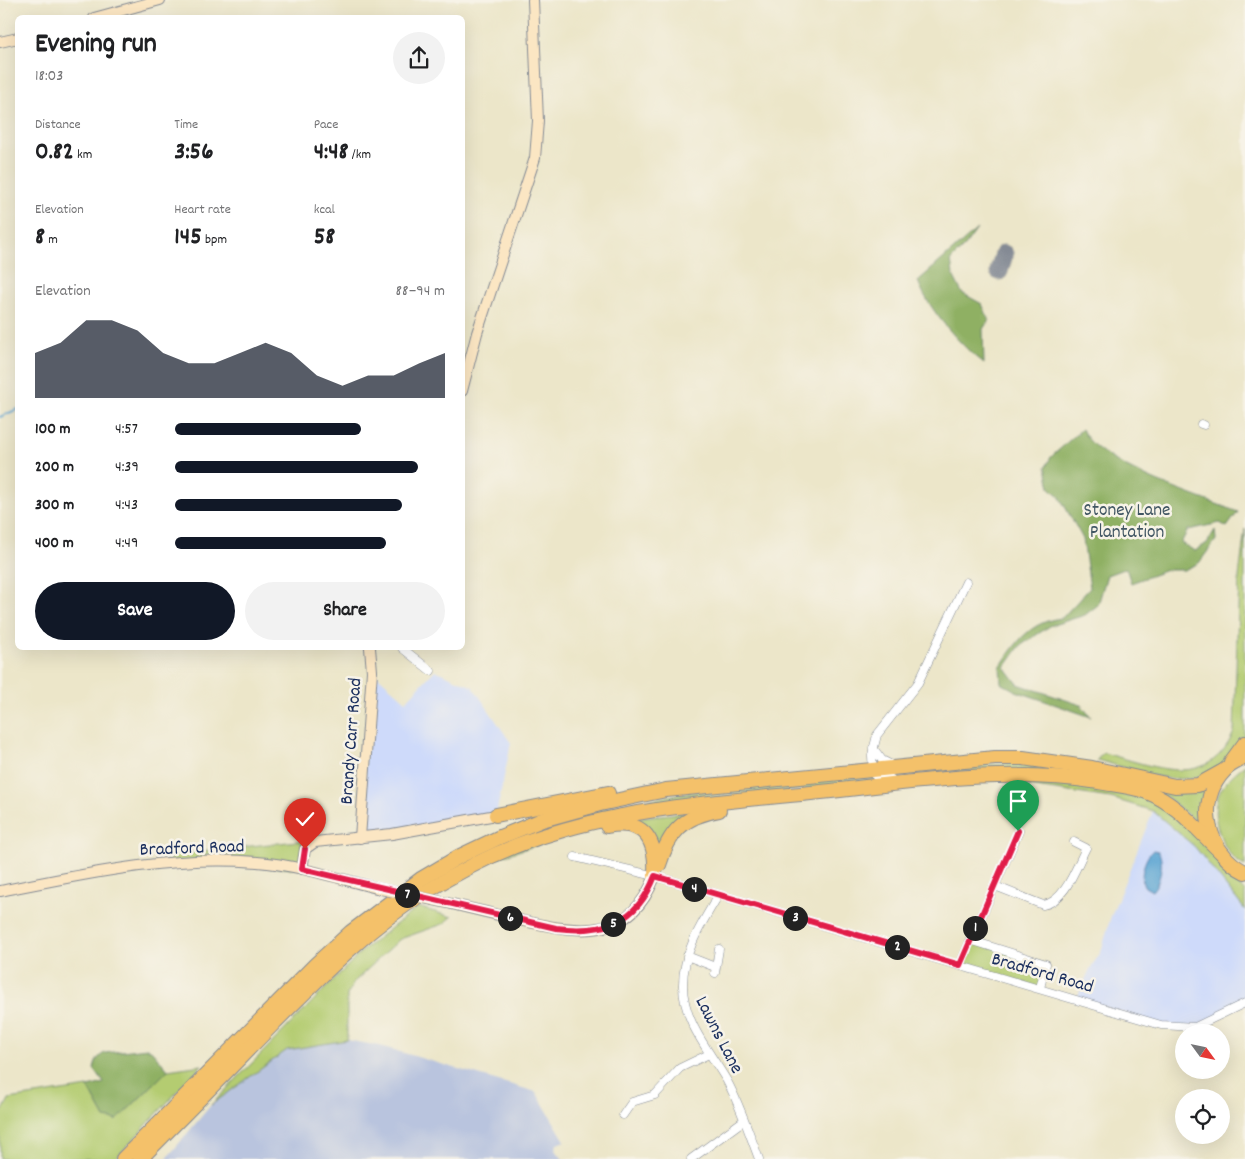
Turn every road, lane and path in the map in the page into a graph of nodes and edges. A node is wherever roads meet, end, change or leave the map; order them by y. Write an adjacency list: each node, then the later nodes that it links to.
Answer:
1 (160, 0): 3 (street)
2 (534, 0): 6 (street)
3 (105, 15)
4 (15, 39): 5 (street)
5 (0, 42)
6 (465, 379)
7 (966, 582): 12 (street)
8 (370, 650): 22 (street, Brandy Carr Road)
9 (405, 650): 10 (street)
10 (431, 671)
11 (1245, 743): 16 (highway)
12 (873, 748): 14 (street); 15 (street)
13 (1245, 757): 16 (highway)
14 (896, 766): 15 (highway); 16 (highway)
15 (872, 768): 17 (street); 18 (highway)
16 (1226, 769): 25 (highway)
17 (947, 778): 19 (highway); 25 (highway)
18 (666, 790): 20 (highway); 43 (highway)
19 (755, 799): 26 (highway); 29 (highway)
20 (496, 815): 22 (street)
21 (1018, 831): 31 (street)
22 (360, 838): 27 (street)
23 (1074, 842): 31 (street)
24 (575, 857): 29 (street, Bradford Road)
25 (1225, 857): 28 (highway); 30 (highway)
26 (466, 868): 29 (highway); 44 (highway)
27 (302, 869): 29 (street, Bradford Road, bridge); 32 (street, Bradford Road)
28 (1245, 872)
29 (655, 876): 33 (street, Bradford Road)
30 (1245, 882)
31 (995, 886): 34 (street)
32 (0, 891)
33 (718, 896): 36 (street, Lawns Lane); 37 (street, Bradford Road)
34 (970, 940): 37 (street); 38 (street)
35 (719, 949): 36 (street)
36 (688, 956): 40 (street, Lawns Lane)
37 (960, 965): 38 (street, Bradford Road)
38 (1040, 988): 39 (street, Bradford Road)
39 (1245, 1004)
40 (709, 1054): 41 (street); 42 (street, Lawns Lane)
41 (622, 1115)
42 (744, 1121): 45 (street); 46 (street, Lawns Lane)
43 (123, 1159)
44 (140, 1159)
45 (691, 1159)
46 (759, 1159)

